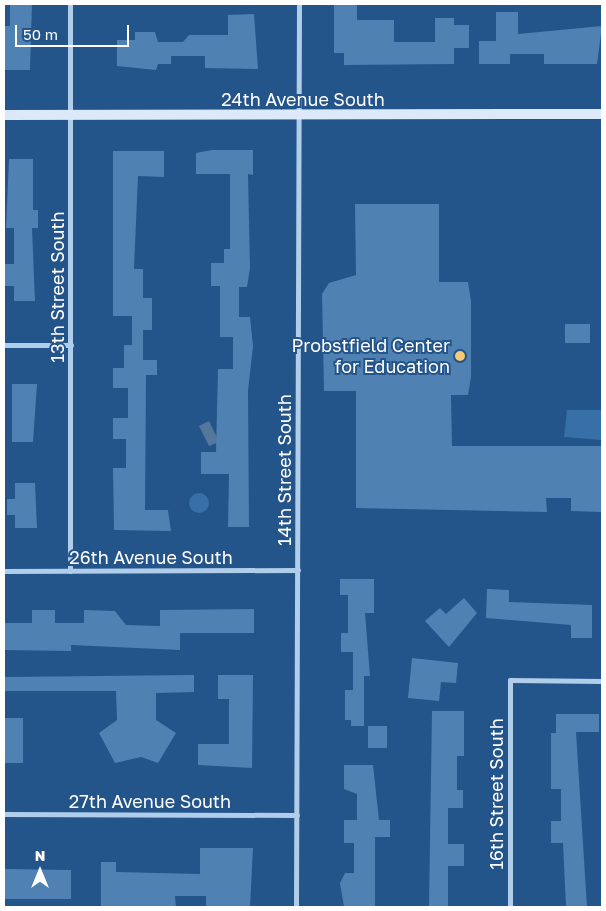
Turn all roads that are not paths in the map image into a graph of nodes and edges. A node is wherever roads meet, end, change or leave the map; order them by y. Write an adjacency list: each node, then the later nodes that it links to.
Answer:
1 (70, 4): 3 (street, 13th Street South)
2 (299, 4): 6 (street, 14th Street South)
3 (70, 114): 5 (street, 24th Avenue South); 6 (street, 24th Avenue South); 8 (street, 13th Street South)
4 (602, 114): 6 (street, 24th Avenue South)
5 (4, 115)
6 (300, 116): 9 (street, 14th Street South)
7 (4, 345): 8 (street)
8 (71, 345): 11 (street, 13th Street South)
9 (298, 570): 11 (street, 26th Avenue South); 14 (street, 14th Street South)
10 (4, 571): 11 (street, 26th Avenue South)
11 (70, 571)
12 (602, 681): 16 (street, 16th Street South)
13 (4, 814): 14 (street, 27th Avenue South)
14 (297, 815): 15 (street, 14th Street South)
15 (296, 907)
16 (510, 907)

